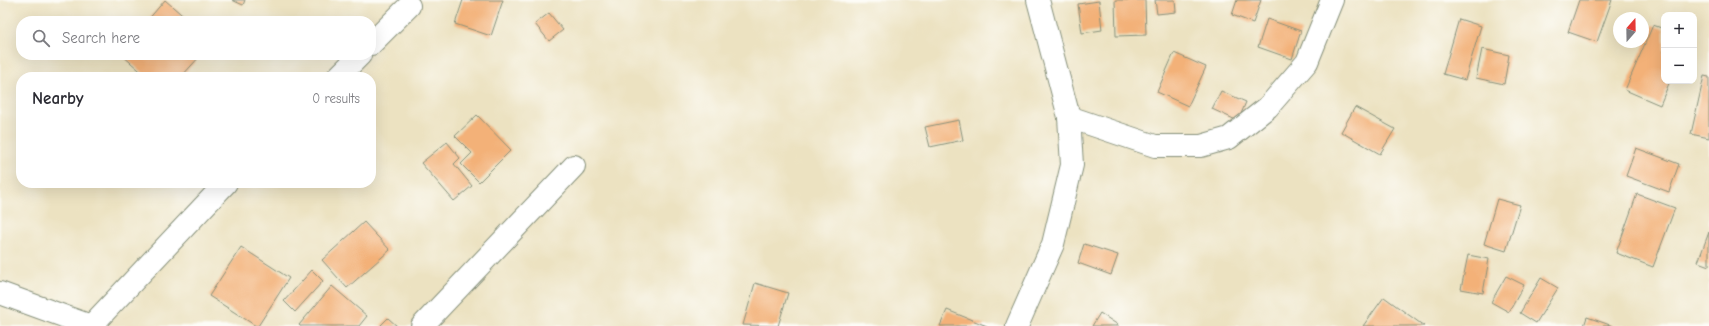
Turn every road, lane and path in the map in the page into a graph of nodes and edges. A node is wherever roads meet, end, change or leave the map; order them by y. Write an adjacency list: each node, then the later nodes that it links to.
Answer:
1 (1038, 0): 7 (street)
2 (1332, 0): 7 (street)
3 (409, 6): 4 (street)
4 (376, 39)
5 (355, 60): 6 (street)
6 (343, 72)
7 (1069, 117): 13 (street)
8 (574, 166): 12 (street)
9 (221, 188): 11 (street)
10 (0, 293): 11 (street)
11 (91, 326)
12 (422, 326)
13 (1017, 326)

